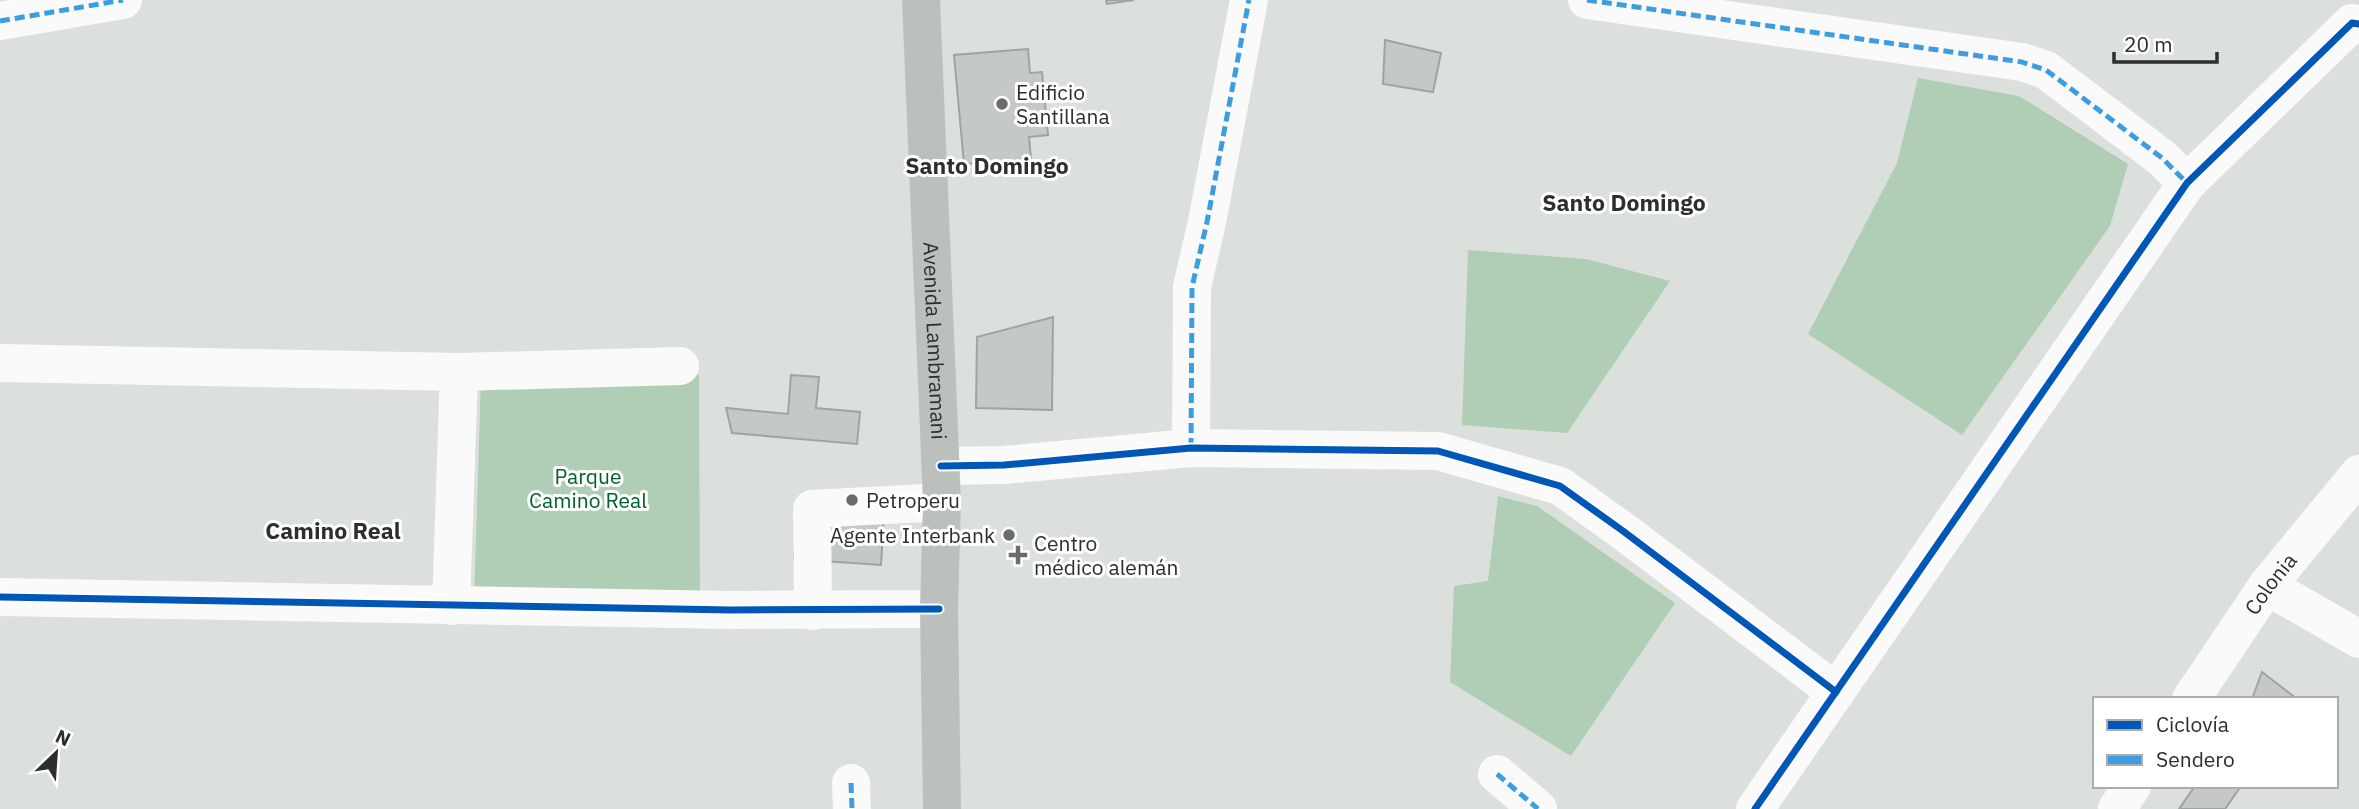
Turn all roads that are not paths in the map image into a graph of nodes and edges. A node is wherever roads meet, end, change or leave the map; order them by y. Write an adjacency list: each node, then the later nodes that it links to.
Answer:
1 (123, 0): 5 (street)
2 (921, 0): 13 (main road, Avenida Lambramani)
3 (1248, 0): 11 (street)
4 (1587, 0): 7 (street)
5 (0, 21)
6 (2359, 24): 7 (street)
7 (2187, 183): 20 (street)
8 (0, 363): 10 (street)
9 (680, 366): 10 (street)
10 (459, 372): 16 (street)
11 (1191, 448): 13 (street); 20 (street)
12 (2359, 474): 14 (street, Colonia)
13 (941, 484): 17 (main road, Avenida Lambramani); 18 (street)
14 (2267, 586): 19 (street); 21 (street, Colonia)
15 (0, 597): 16 (street)
16 (450, 606): 18 (street)
17 (939, 609): 18 (street); 24 (main road, Avenida Lambramani)
18 (813, 611)
19 (2359, 639)
20 (1836, 692): 26 (street)
21 (2192, 697)
22 (1497, 774): 25 (street)
23 (2131, 788): 27 (street)
24 (942, 809)
25 (1538, 809)
26 (1755, 809)
27 (2116, 809)

